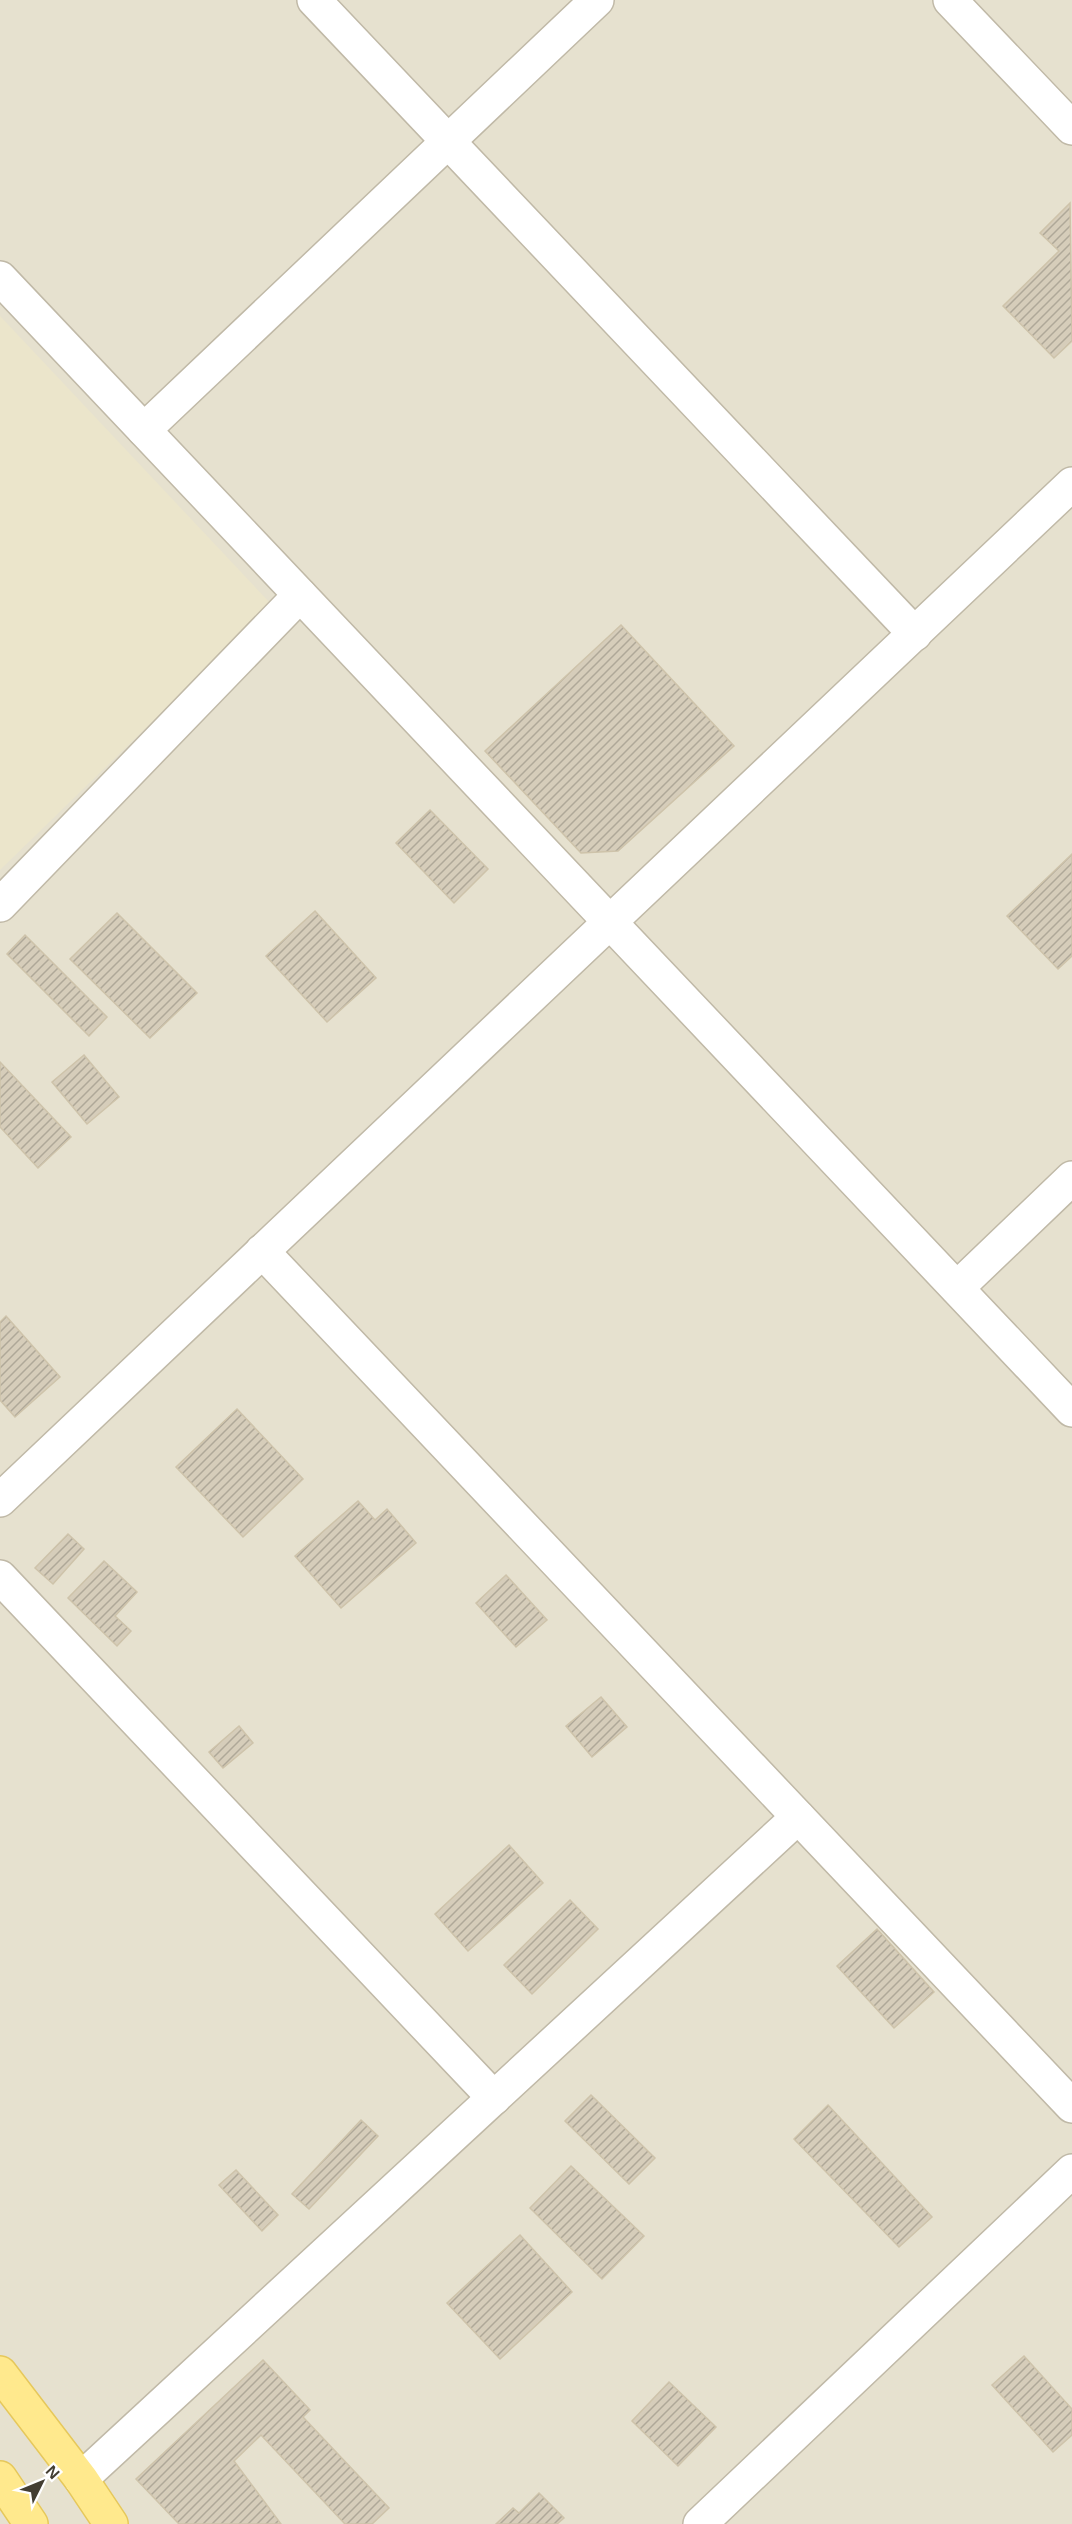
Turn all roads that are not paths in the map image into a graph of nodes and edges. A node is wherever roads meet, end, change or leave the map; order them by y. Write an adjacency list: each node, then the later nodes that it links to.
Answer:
1 (314, 0): 5 (street)
2 (597, 0): 5 (street)
3 (950, 0): 4 (street)
4 (1072, 128)
5 (448, 142): 7 (street); 10 (street)
6 (0, 278): 7 (street)
7 (144, 430): 9 (street)
8 (1072, 484): 10 (street)
9 (300, 595): 11 (street); 12 (street)
10 (915, 634): 12 (street)
11 (0, 905)
12 (610, 922): 14 (street); 15 (street)
13 (1072, 1178): 15 (street)
14 (262, 1251): 17 (street); 19 (street)
15 (957, 1288): 16 (street)
16 (1072, 1410)
17 (0, 1500)
18 (0, 1576): 20 (street)
19 (798, 1817): 20 (street); 21 (street)
20 (494, 2098): 25 (street)
21 (1072, 2106)
22 (1072, 2171): 28 (street)
23 (0, 2373): 25 (main road)
24 (0, 2478): 26 (main road)
25 (81, 2478): 27 (main road)
26 (31, 2524)
27 (111, 2524)
28 (700, 2524)

